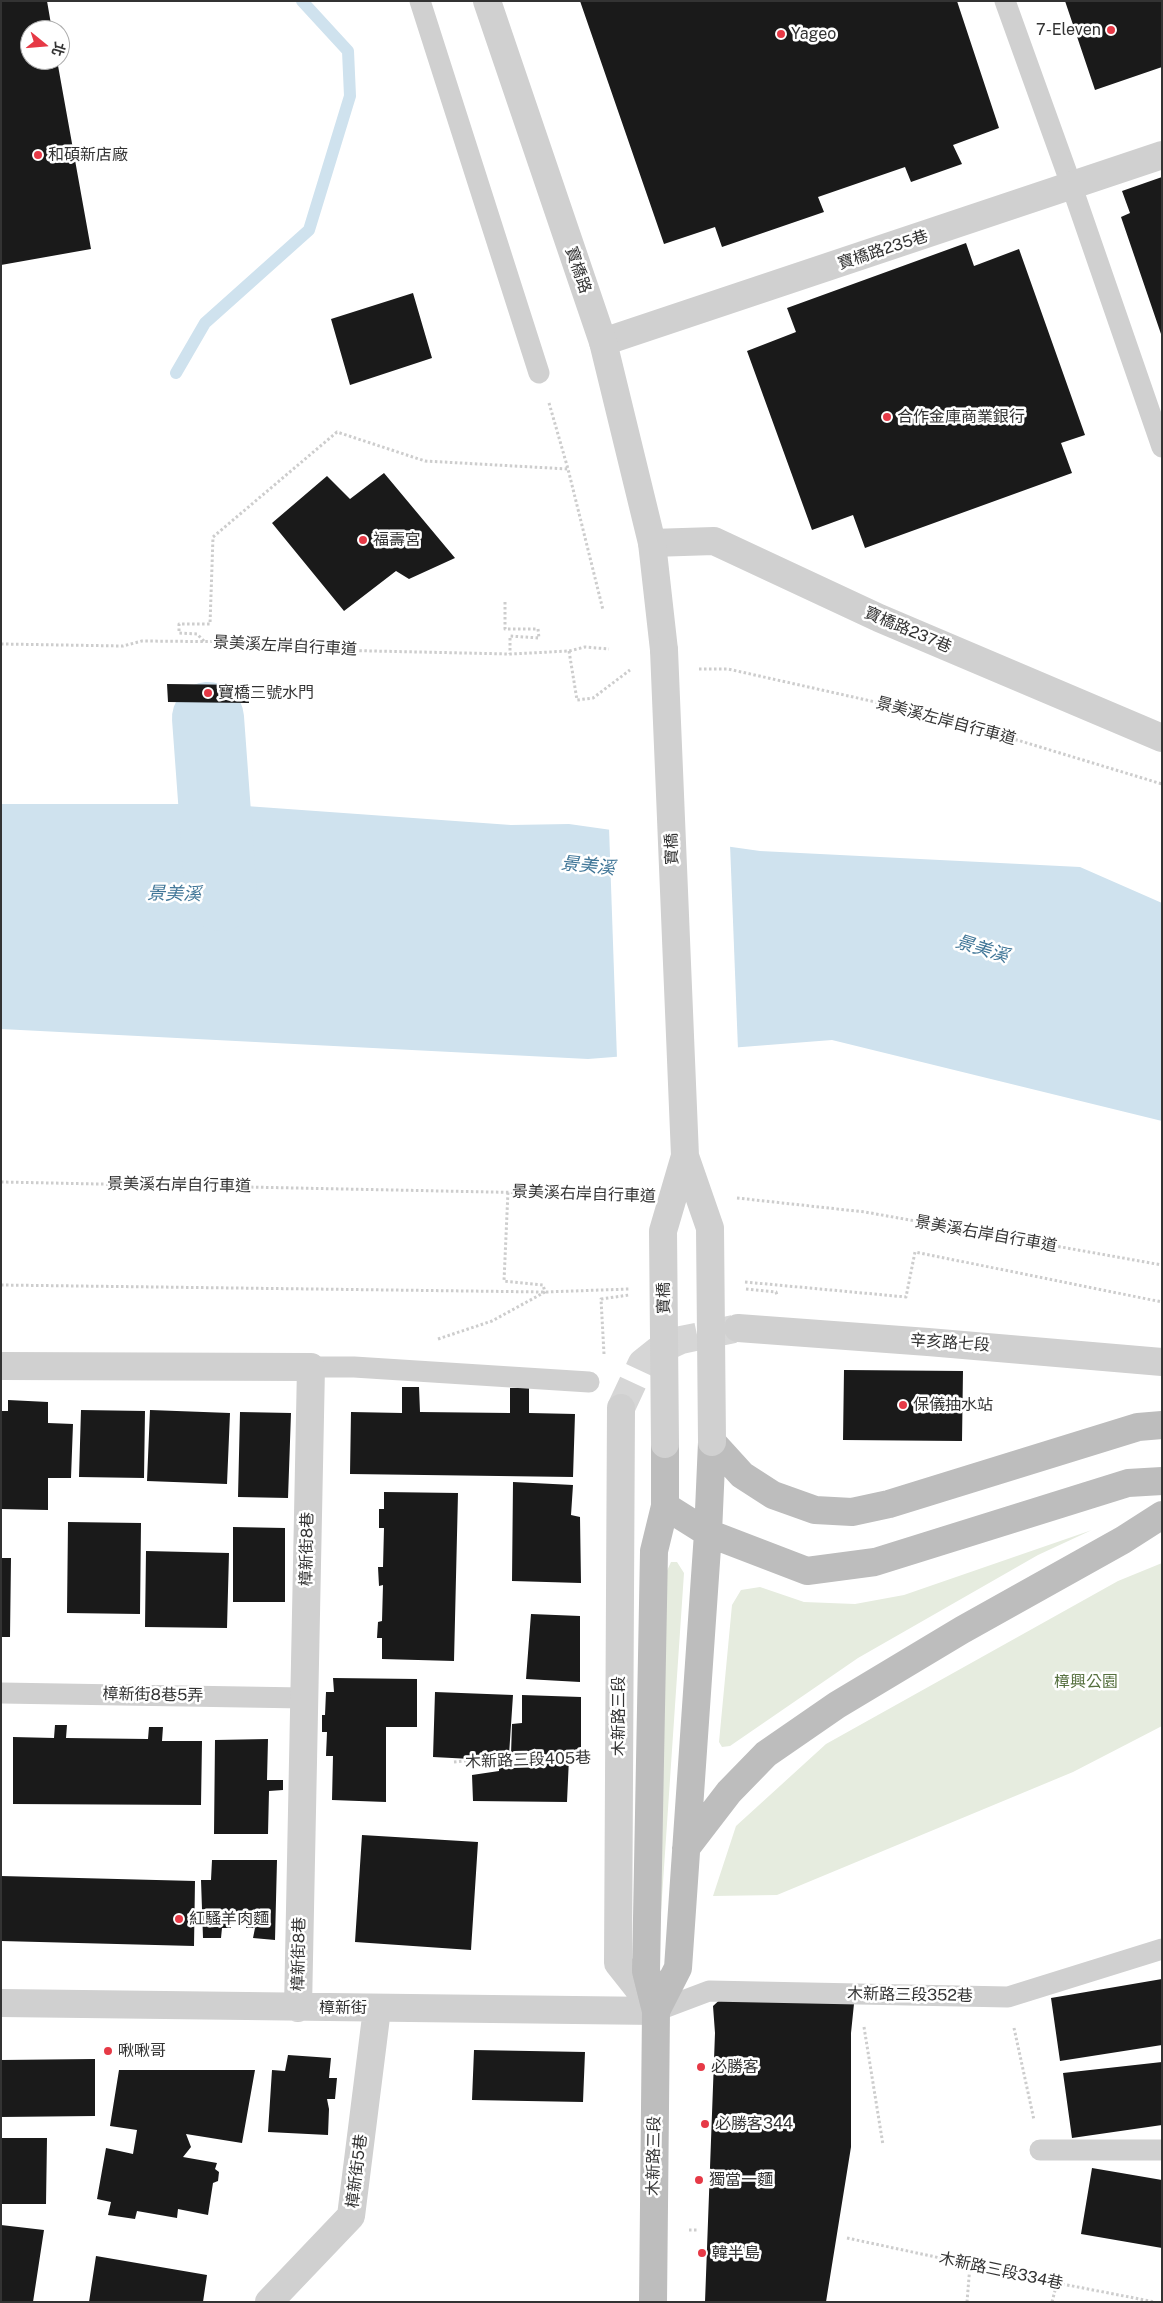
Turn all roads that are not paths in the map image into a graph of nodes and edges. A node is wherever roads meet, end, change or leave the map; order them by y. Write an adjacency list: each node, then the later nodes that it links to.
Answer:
1 (420, 1): 7 (lane)
2 (488, 1): 6 (street, 寶橋路)
3 (1005, 1): 5 (lane)
4 (1162, 155): 5 (street, 寶橋路235巷)
5 (1072, 187): 6 (street, 寶橋路235巷); 8 (lane)
6 (603, 342): 9 (street, 寶橋路)
7 (539, 374)
8 (1162, 447)
9 (652, 543): 10 (street, 寶橋路237巷); 11 (street, 寶橋, bridge)
10 (1160, 736)
11 (685, 1156): 19 (street, 寶橋, bridge); 20 (street, 寶橋, bridge)
12 (738, 1328): 13 (street, 辛亥路七段)
13 (1162, 1362)
14 (1, 1366): 15 (street)
15 (311, 1367): 16 (lane); 26 (street, 樟新街8巷)
16 (589, 1382)
17 (621, 1408): 32 (street, 木新路三段)
18 (1162, 1425): 19 (main road)
19 (712, 1442): 24 (main road, 木新路三段)
20 (665, 1444): 22 (main road, 木新路三段)
21 (1162, 1481): 24 (main road)
22 (665, 1506): 24 (main road); 32 (main road, 木新路三段)
23 (1162, 1515): 27 (main road)
24 (708, 1533): 27 (main road, 木新路三段)
25 (1, 1693): 26 (lane, 樟新街8巷5弄)
26 (304, 1698): 30 (street, 樟新街8巷)
27 (686, 1848): 32 (main road, 木新路三段)
28 (1162, 1949): 32 (lane, 木新路三段352巷)
29 (1, 2003): 30 (street, 樟新街)
30 (298, 2008): 31 (street, 樟新街)
31 (377, 2009): 32 (street, 樟新街); 35 (street, 樟新街5巷)
32 (656, 2011): 36 (main road, 木新路三段)
33 (1040, 2150): 34 (lane)
34 (1162, 2150)
35 (269, 2301)
36 (652, 2302)

